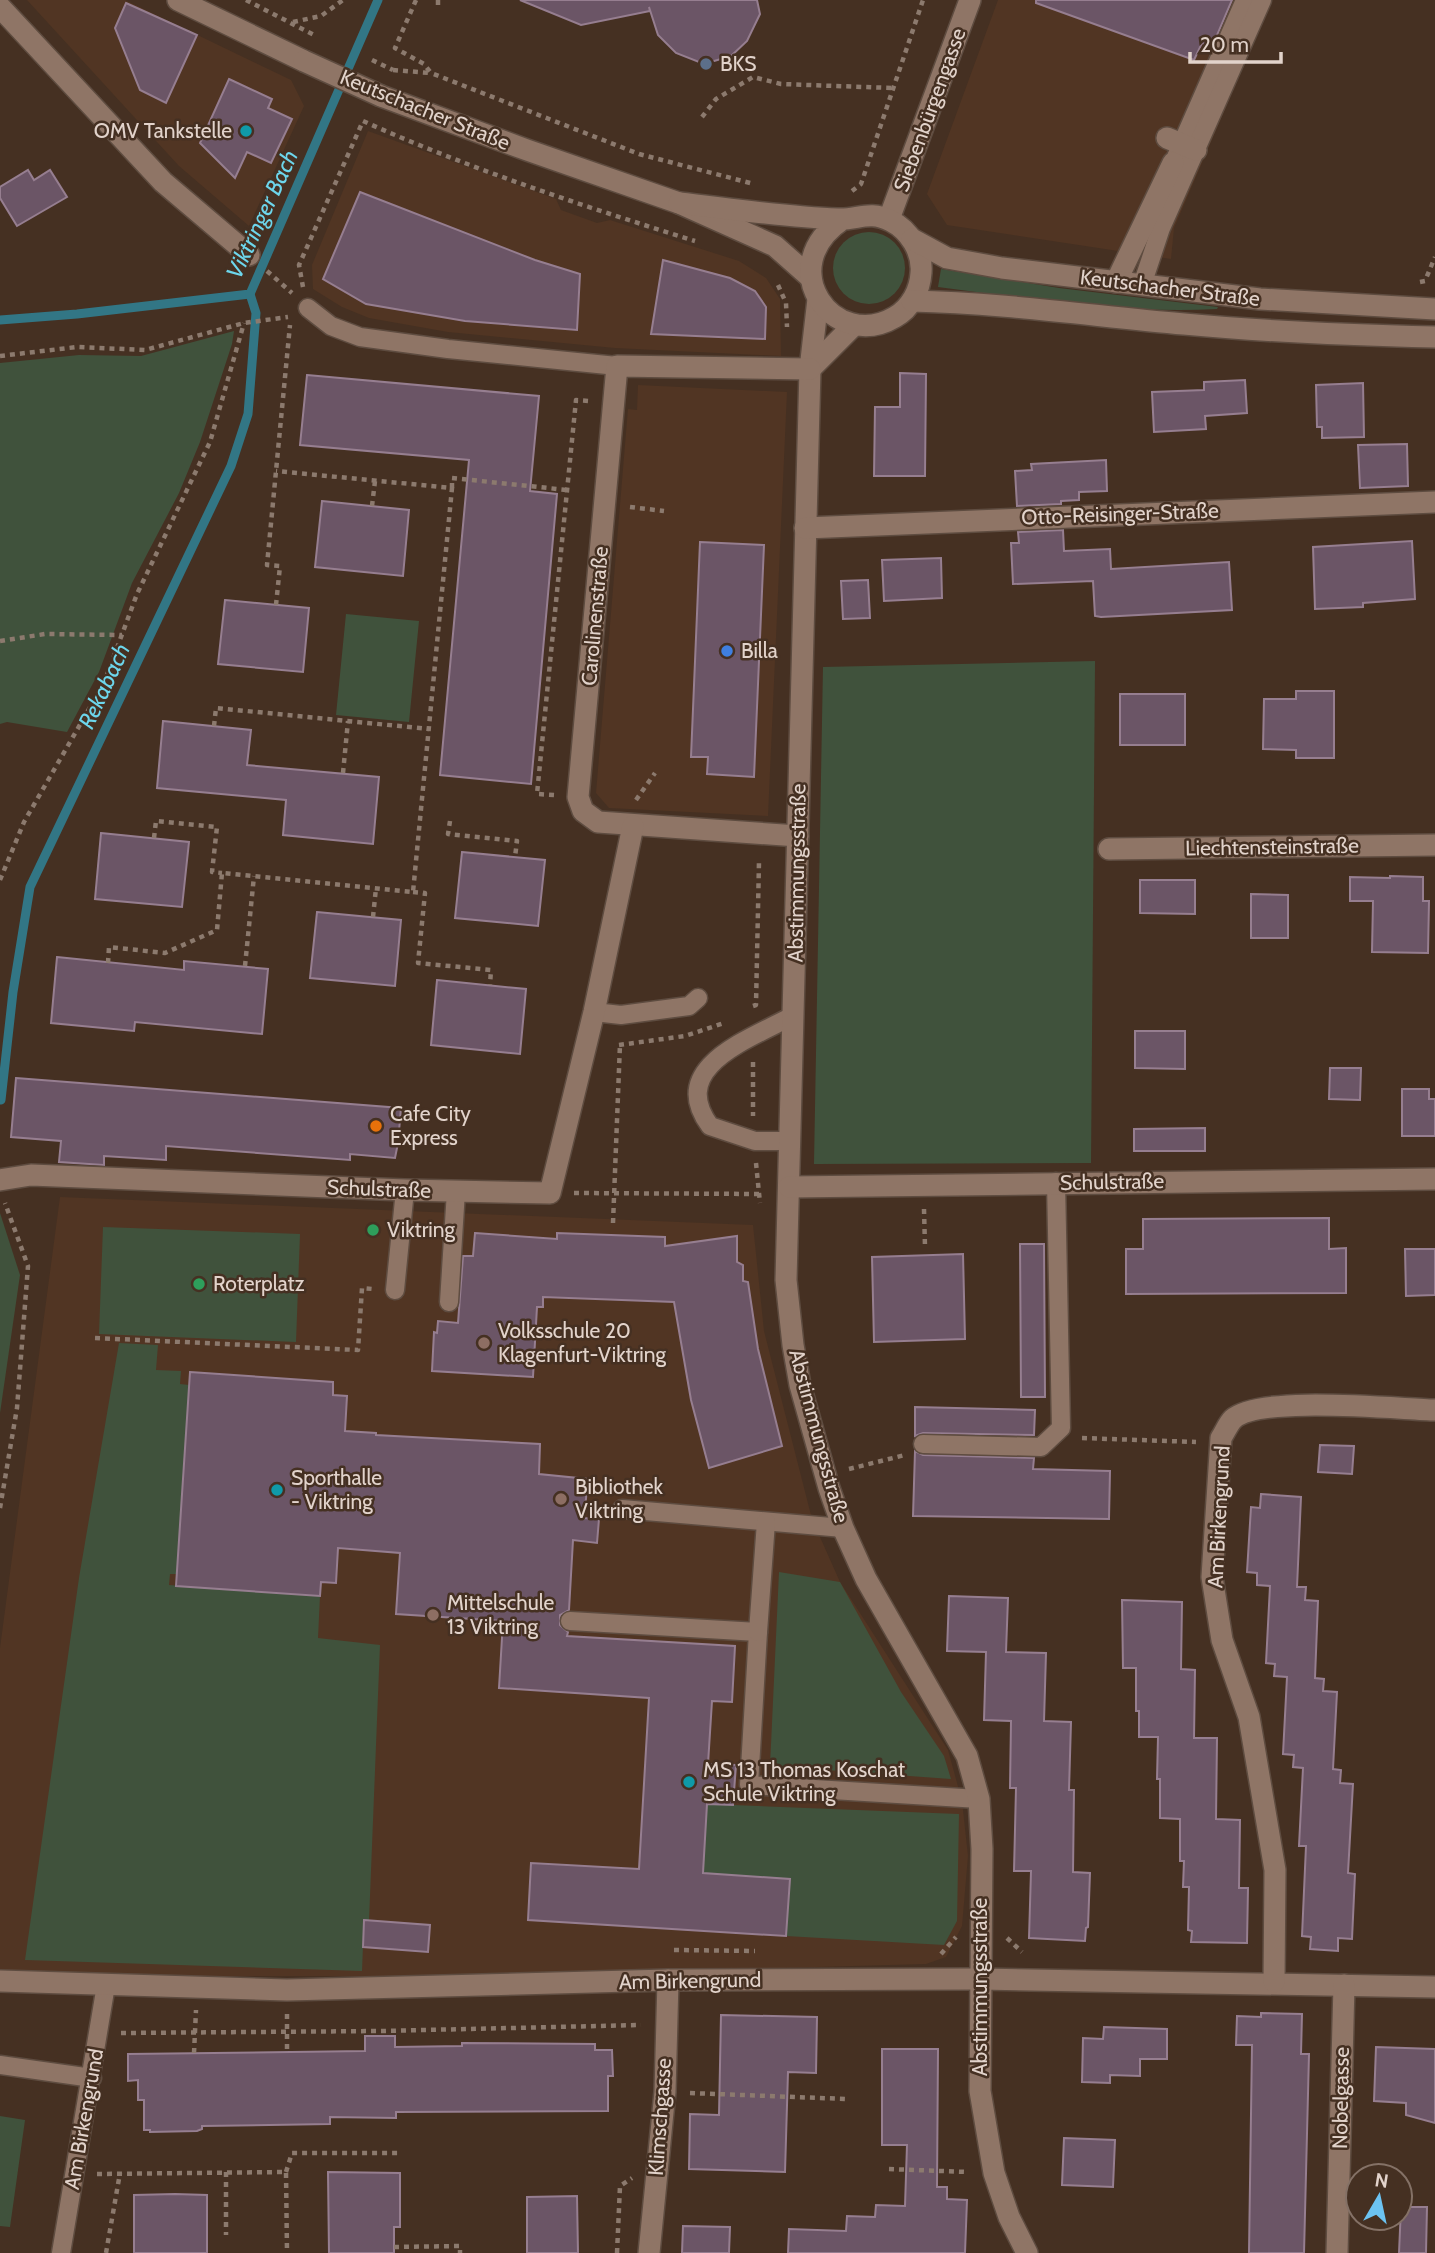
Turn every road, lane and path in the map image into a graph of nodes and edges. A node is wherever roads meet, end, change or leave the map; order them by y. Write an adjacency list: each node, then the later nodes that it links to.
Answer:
1 (178, 0): 19 (street, Keutschacher Straße, bridge)
2 (246, 0): 10 (path)
3 (343, 0): 10 (path)
4 (416, 0): 13 (path)
5 (923, 0): 14 (path)
6 (970, 0): 21 (street, Siebenbürgengasse)
7 (1245, 0): 16 (lane)
8 (1262, 0): 16 (lane)
9 (0, 7): 24 (street)
10 (292, 22): 11 (path)
11 (316, 36)
12 (393, 70): 13 (path)
13 (431, 73): 18 (path)
14 (892, 88): 15 (path); 17 (path)
15 (702, 117)
16 (1180, 149): 28 (street); 30 (lane)
17 (861, 184)
18 (759, 185)
19 (679, 203): 20 (street, Keutschacher Straße); 26 (street, Keutschacher Straße)
20 (843, 219): 21 (street, Keutschacher Straße); 26 (street, Keutschacher Straße)
21 (889, 219): 22 (street, Keutschacher Straße)
22 (912, 239): 28 (street, Keutschacher Straße); 32 (street)
23 (702, 243): 34 (path)
24 (249, 256)
25 (1435, 257): 29 (path)
26 (811, 278): 31 (street, Keutschacher Straße)
27 (777, 282): 40 (path)
28 (1116, 282): 30 (street, Keutschacher Straße)
29 (1412, 284)
30 (1142, 285): 33 (street, Keutschacher Straße)
31 (818, 299): 36 (street); 41 (street, Abstimmungsstraße)
32 (912, 301): 36 (street); 37 (street, Keutschacher Straße)
33 (1432, 304)
34 (308, 308): 39 (lane)
35 (244, 323): 38 (path); 43 (path); 53 (path)
36 (854, 325): 41 (street)
37 (1435, 337)
38 (0, 356)
39 (617, 366): 40 (street); 42 (street, Carolinenstraße)
40 (788, 369): 41 (street)
41 (810, 369): 51 (street, Abstimmungsstraße)
42 (614, 404): 46 (path); 59 (street, Carolinenstraße)
43 (276, 471): 44 (path); 52 (path)
44 (375, 481): 45 (path); 48 (path)
45 (452, 488): 46 (path); 57 (path)
46 (567, 490): 59 (path)
47 (1435, 502): 51 (street, Otto-Reisinger-Straße)
48 (372, 506)
49 (626, 507): 50 (path)
50 (664, 511)
51 (805, 528): 62 (street, Abstimmungsstraße)
52 (276, 605)
53 (122, 635): 54 (path); 70 (path)
54 (0, 641)
55 (348, 721): 56 (path); 57 (path); 58 (path)
56 (214, 726)
57 (429, 729): 72 (path)
58 (343, 774)
59 (578, 797): 61 (street)
60 (450, 821): 66 (path)
61 (633, 826): 62 (street); 79 (street)
62 (798, 836): 81 (street, Abstimmungsstraße)
63 (154, 838): 68 (path)
64 (1435, 845): 65 (street, Liechtensteinstraße)
65 (1109, 849)
66 (515, 857)
67 (759, 861): 78 (path)
68 (222, 873): 69 (path); 74 (path)
69 (254, 876): 71 (path); 75 (path)
70 (0, 880)
71 (376, 888): 72 (path); 73 (path)
72 (413, 892): 76 (path)
73 (373, 917)
74 (108, 962)
75 (245, 966)
76 (490, 985)
77 (698, 998): 80 (lane)
78 (746, 1010)
79 (594, 1012): 80 (lane); 92 (street)
80 (621, 1015): 83 (path)
81 (793, 1015): 84 (street, Abstimmungsstraße); 84 (lane)
82 (727, 1022): 83 (path)
83 (620, 1045): 91 (path)
84 (790, 1140): 88 (street, Abstimmungsstraße)
85 (1435, 1179): 87 (street, Schulstraße)
86 (0, 1180): 89 (street, Schulstraße)
87 (1056, 1182): 88 (street, Schulstraße); 102 (lane)
88 (789, 1187): 109 (street, Abstimmungsstraße)
89 (405, 1190): 90 (street, Schulstraße); 98 (lane)
90 (456, 1191): 92 (street, Schulstraße); 99 (lane)
91 (614, 1192): 92 (path); 93 (path); 96 (path)
92 (550, 1193)
93 (759, 1194)
94 (5, 1202): 106 (path)
95 (924, 1202): 97 (path)
96 (613, 1223)
97 (925, 1247)
98 (395, 1290): 100 (path)
99 (449, 1302)
100 (95, 1338)
101 (1435, 1410): 103 (street, Am Birkengrund)
102 (1054, 1435): 103 (path); 104 (lane)
103 (1221, 1443): 122 (street, Am Birkengrund)
104 (923, 1444): 105 (path)
105 (844, 1470)
106 (0, 1508)
107 (622, 1509): 108 (lane)
108 (766, 1522): 109 (lane); 111 (lane)
109 (843, 1528): 112 (street, Abstimmungsstraße)
110 (570, 1620): 111 (lane)
111 (758, 1632): 112 (lane)
112 (979, 1799): 119 (street, Abstimmungsstraße)
113 (960, 1932): 118 (path)
114 (1002, 1933): 117 (path)
115 (674, 1950): 116 (path)
116 (758, 1951)
117 (1022, 1952)
118 (940, 1956)
119 (980, 1979): 120 (street, Am Birkengrund); 122 (street, Am Birkengrund); 144 (street, Abstimmungsstraße)
120 (668, 1980): 127 (street, Am Birkengrund); 136 (street, Klimschgasse)
121 (0, 1981): 123 (street, Am Birkengrund)
122 (1274, 1982): 124 (street, Am Birkengrund)
123 (106, 1985): 126 (street, Am Birkengrund); 131 (lane, Am Birkengrund)
124 (1344, 1985): 125 (street, Am Birkengrund); 155 (street, Nobelgasse)
125 (1435, 1987)
126 (197, 1989): 127 (street, Am Birkengrund); 129 (path)
127 (287, 1990): 130 (path)
128 (646, 2024): 130 (path)
129 (194, 2032): 130 (path); 131 (path); 133 (path)
130 (287, 2032): 132 (path)
131 (100, 2033): 135 (lane, Am Birkengrund)
132 (287, 2052)
133 (194, 2053)
134 (0, 2066): 135 (lane)
135 (92, 2078): 145 (lane, Am Birkengrund)
136 (664, 2092): 137 (path); 153 (street, Klimschgasse)
137 (847, 2099)
138 (402, 2153): 142 (path)
139 (633, 2166): 152 (path)
140 (889, 2169): 144 (path)
141 (226, 2172): 142 (path); 143 (path); 146 (path)
142 (286, 2172): 150 (path)
143 (120, 2173): 145 (path); 149 (path)
144 (994, 2173): 154 (street, Abstimmungsstraße)
145 (75, 2174): 148 (lane, Am Birkengrund)
146 (226, 2235)
147 (394, 2247): 151 (path)
148 (61, 2253)
149 (106, 2253)
150 (287, 2253)
151 (460, 2253)
152 (617, 2253)
153 (649, 2253)
154 (1027, 2253)
155 (1337, 2253)

